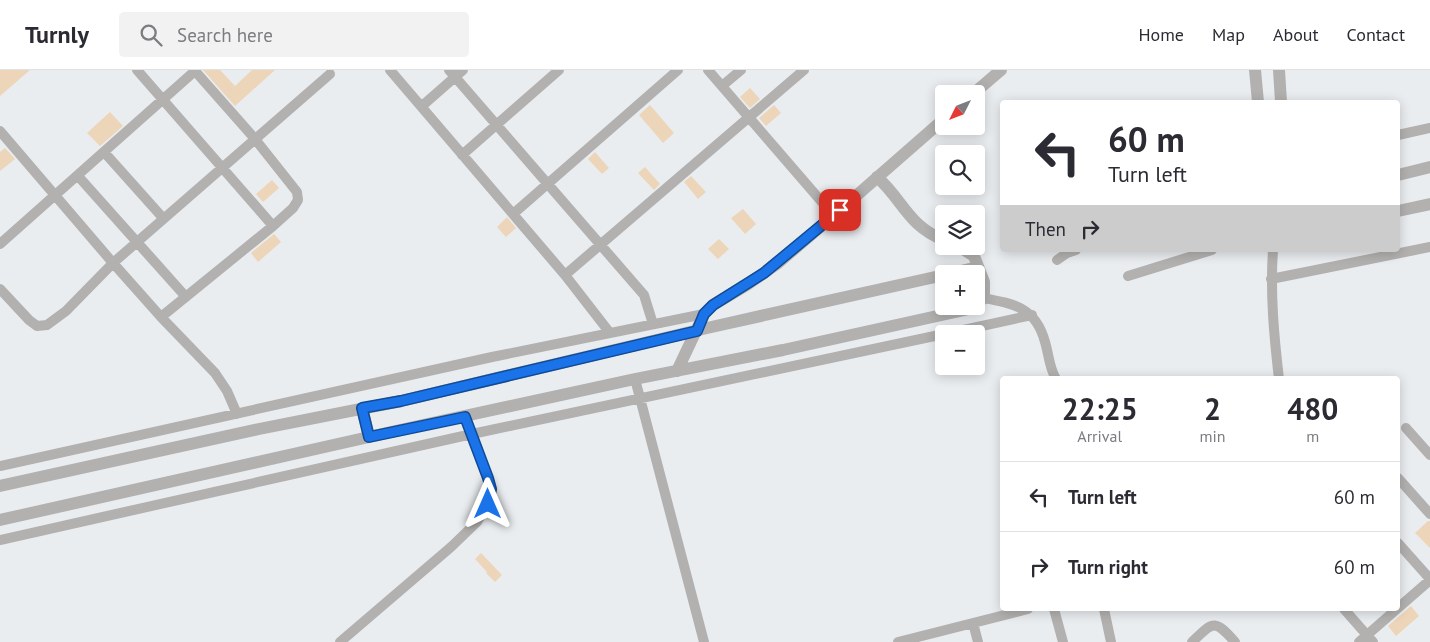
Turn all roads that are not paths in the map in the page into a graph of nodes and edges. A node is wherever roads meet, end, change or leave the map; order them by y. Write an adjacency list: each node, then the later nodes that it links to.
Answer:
1 (137, 70): 16 (street)
2 (390, 70): 19 (street)
3 (559, 70): 21 (street)
4 (678, 70): 34 (street)
5 (708, 70): 15 (street)
6 (741, 70): 15 (street)
7 (804, 70): 20 (street)
8 (1001, 70): 14 (street)
9 (1255, 70): 17 (street)
10 (1279, 70): 18 (street)
11 (195, 71): 16 (street); 26 (street)
12 (456, 72): 19 (street); 21 (street)
13 (330, 74): 26 (street)
14 (984, 85)
15 (722, 86): 20 (street)
16 (163, 100): 27 (street); 29 (street)
17 (1258, 100)
18 (1281, 100)
19 (422, 106): 28 (street)
20 (748, 117): 39 (street); 45 (street)
21 (496, 124): 28 (street); 34 (street)
22 (935, 126): 33 (street)
23 (1430, 128): 25 (street)
24 (0, 131): 35 (street)
25 (1400, 135)
26 (255, 139): 29 (street); 41 (street)
27 (104, 152): 32 (street); 40 (street)
28 (462, 155): 38 (street)
29 (221, 167): 40 (street); 41 (street)
30 (1430, 167): 31 (street)
31 (1400, 174)
32 (78, 176): 35 (street); 43 (street)
33 (877, 177): 39 (street); 42 (street)
34 (548, 184): 38 (street); 45 (street)
35 (56, 196): 44 (street); 51 (street)
36 (1430, 204): 37 (street)
37 (1400, 211)
38 (513, 214): 52 (street)
39 (834, 216): 59 (street)
40 (163, 218): 43 (street)
41 (273, 226): 57 (street)
42 (935, 237)
43 (137, 242): 51 (street); 57 (street)
44 (0, 244)
45 (600, 244): 52 (street); 63 (street)
46 (1430, 247): 55 (street)
47 (1070, 252): 50 (street)
48 (1206, 252): 53 (street)
49 (1273, 252): 55 (street)
50 (1057, 260)
51 (113, 263): 56 (street); 62 (street)
52 (565, 275): 66 (street)
53 (1128, 276)
54 (935, 277): 65 (street)
55 (1271, 279): 70 (street)
56 (0, 289)
57 (186, 297): 62 (street)
58 (985, 301): 61 (street)
59 (704, 314): 63 (street); 65 (street)
60 (942, 315): 68 (street)
61 (1032, 315): 64 (street); 69 (street)
62 (162, 317): 74 (street)
63 (653, 324): 66 (street)
64 (985, 325)
65 (697, 331): 68 (street); 73 (street)
66 (610, 332): 74 (street)
67 (935, 336): 72 (street)
68 (677, 371): 71 (street)
69 (1055, 376)
70 (1279, 376)
71 (635, 379): 72 (street); 75 (street)
72 (640, 398): 77 (street); 98 (street)
73 (362, 408): 78 (street); 82 (street)
74 (237, 414): 80 (street)
75 (465, 417): 77 (street); 78 (street)
76 (1406, 428): 79 (street)
77 (472, 434): 85 (street); 97 (street)
78 (369, 437): 84 (street)
79 (1430, 455)
80 (0, 466)
81 (1400, 480): 83 (street)
82 (0, 486)
83 (1430, 514)
84 (0, 520)
85 (0, 540)
86 (1400, 545): 87 (street)
87 (1430, 580): 88 (street)
88 (1400, 608)
89 (1020, 611): 94 (street)
90 (1055, 611): 101 (street)
91 (1104, 611): 102 (street)
92 (1345, 611): 96 (street)
93 (1397, 611): 96 (street)
94 (973, 623): 95 (street); 100 (street)
95 (938, 637): 99 (street)
96 (1366, 640)
97 (340, 642)
98 (704, 642)
99 (898, 642)
100 (978, 642)
101 (1063, 642)
102 (1111, 642)
103 (1192, 642): 104 (street)
104 (1235, 642)

